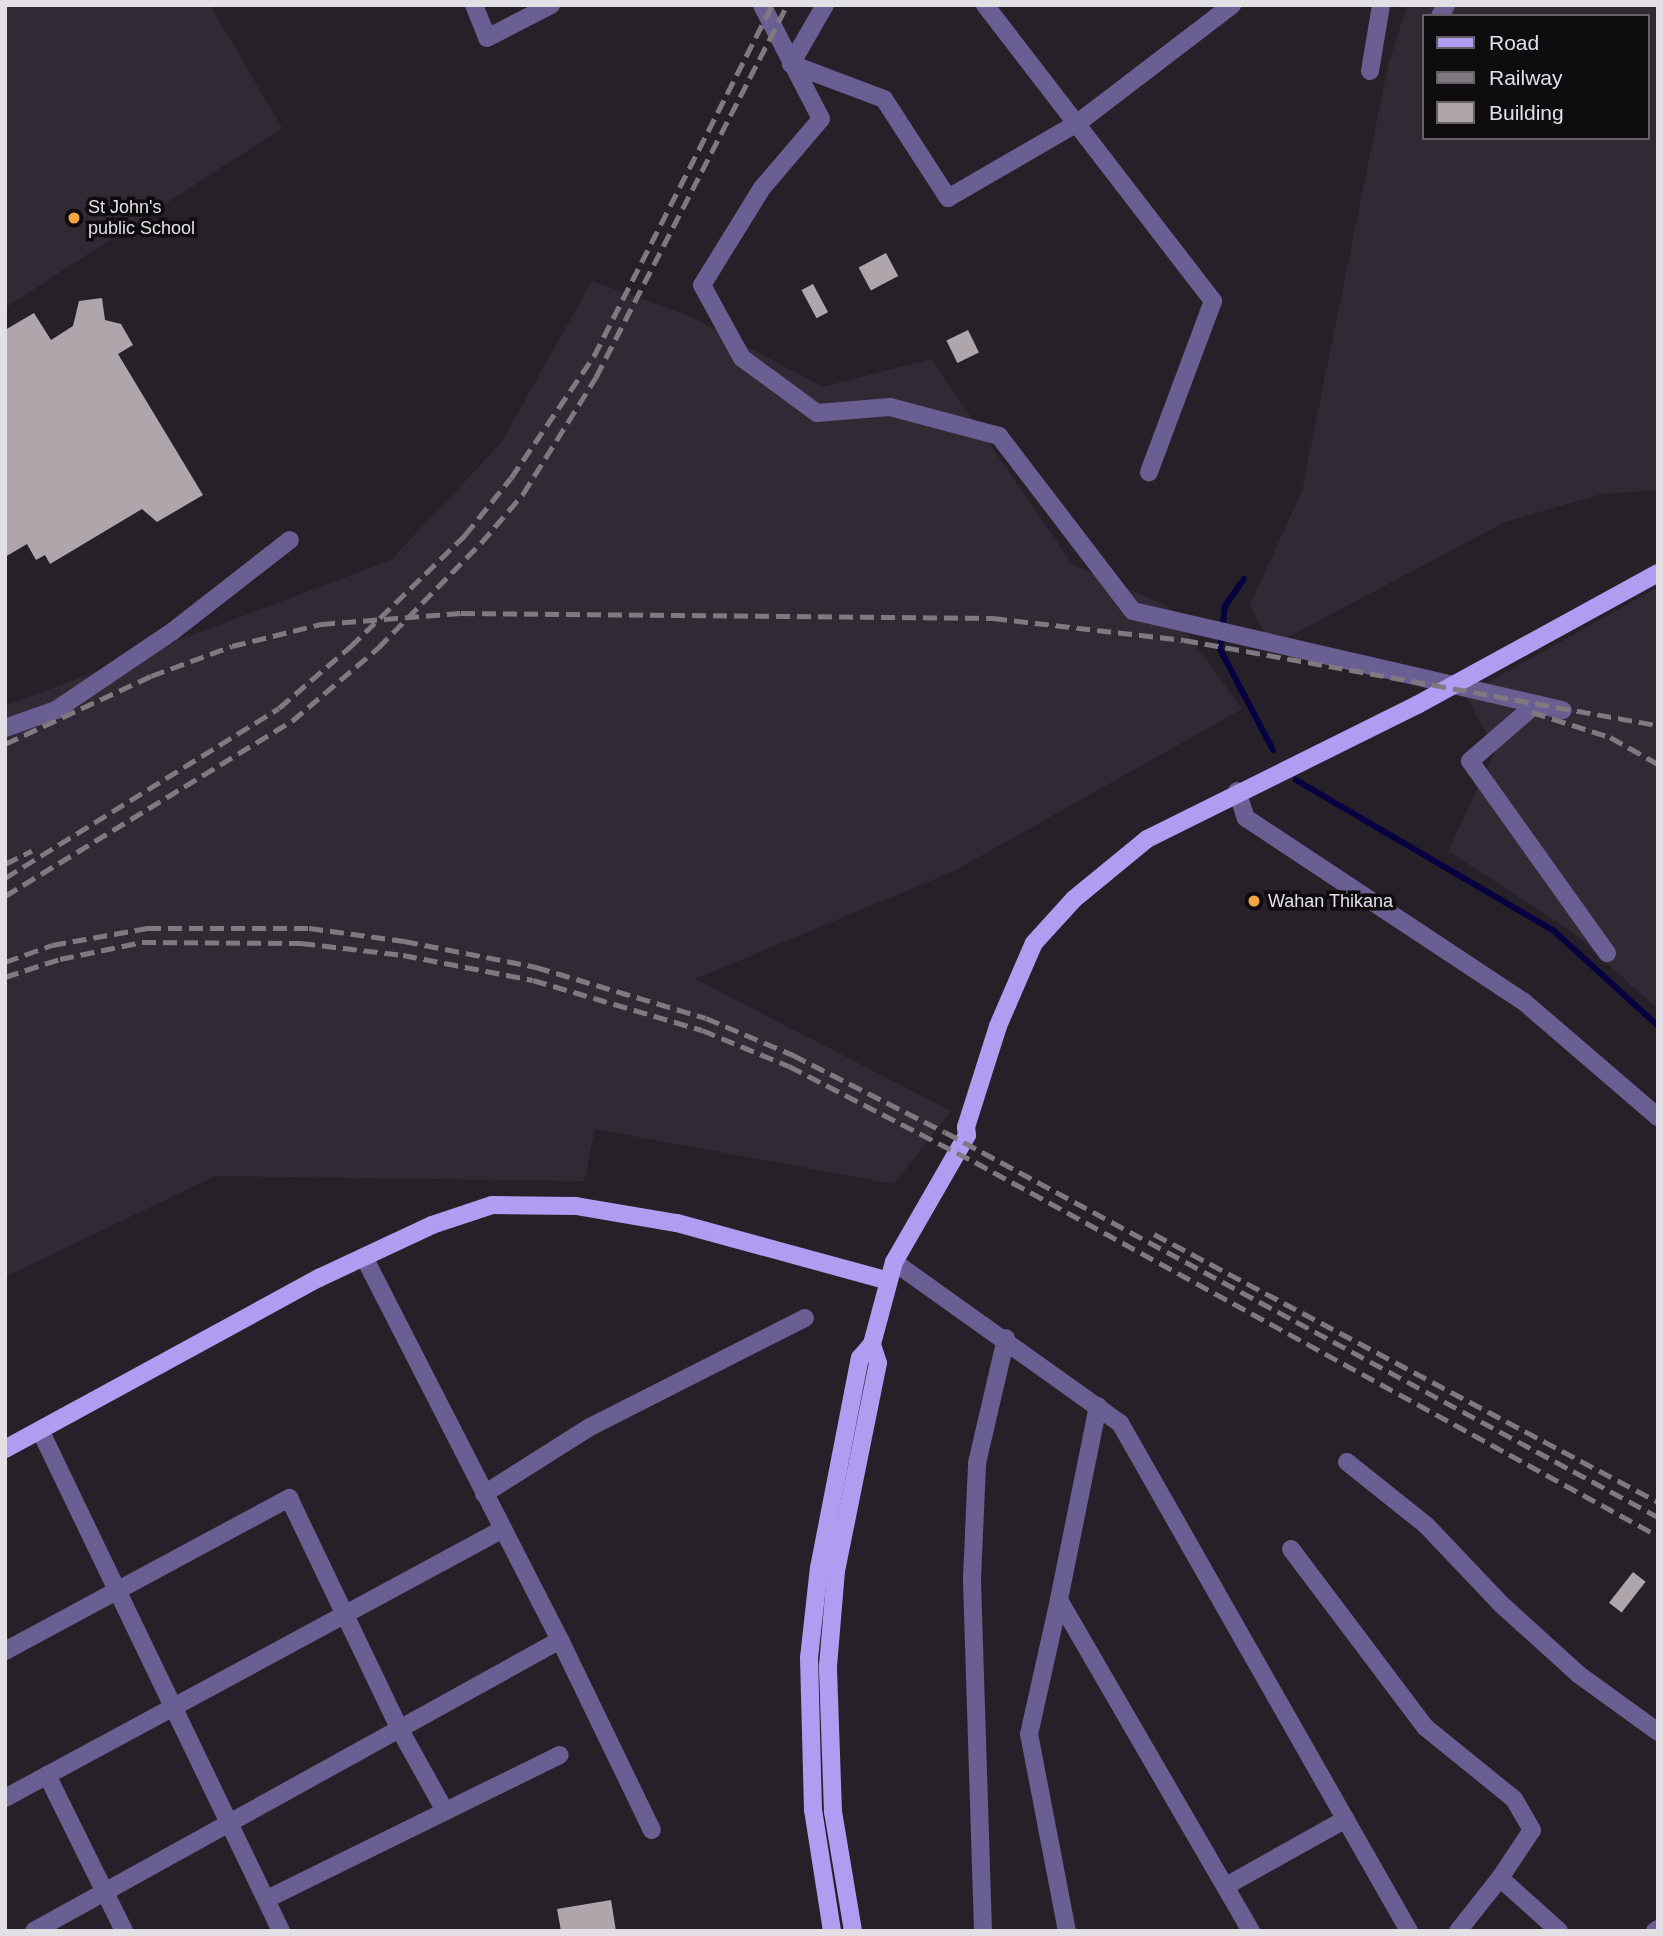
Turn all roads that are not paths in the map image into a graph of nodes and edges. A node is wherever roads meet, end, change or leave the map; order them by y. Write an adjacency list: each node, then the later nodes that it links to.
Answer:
1 (474, 5): 2 (street)
2 (551, 5)
3 (762, 5): 8 (street)
4 (825, 5): 8 (street)
5 (985, 5): 10 (street)
6 (1232, 5): 10 (street)
7 (1381, 5): 9 (street)
8 (791, 64): 10 (street); 14 (street)
9 (1370, 71)
10 (1079, 122): 11 (street)
11 (1149, 472)
12 (290, 540): 16 (street)
13 (1658, 573): 17 (main road)
14 (1536, 704): 15 (street); 18 (street)
15 (1563, 710)
16 (5, 728)
17 (1237, 792): 19 (street); 21 (main road)
18 (1607, 953)
19 (1658, 1116)
20 (364, 1257): 22 (main road); 27 (main road); 30 (street)
21 (894, 1262): 22 (main road); 24 (street)
22 (886, 1280): 25 (main road)
23 (805, 1318): 30 (street)
24 (1006, 1338): 26 (street); 57 (street)
25 (872, 1344): 55 (main road); 56 (main road)
26 (1098, 1406): 34 (street); 45 (street)
27 (40, 1430): 28 (main road); 33 (street)
28 (5, 1449)
29 (1347, 1462): 40 (street)
30 (484, 1494): 31 (street)
31 (503, 1529): 35 (street); 36 (street)
32 (1291, 1549): 48 (street)
33 (117, 1591): 35 (street); 37 (street); 38 (street)
34 (1059, 1600): 49 (street); 58 (street)
35 (344, 1614): 38 (street); 39 (street)
36 (560, 1640): 39 (street); 47 (street)
37 (5, 1651)
38 (172, 1707): 42 (street); 46 (street)
39 (400, 1730): 44 (street); 46 (street)
40 (1658, 1732)
41 (560, 1755): 44 (street)
42 (47, 1775): 43 (street); 50 (street)
43 (5, 1798)
44 (445, 1811): 51 (street)
45 (1346, 1819): 49 (street); 60 (street)
46 (227, 1821): 50 (street); 51 (street)
47 (652, 1830)
48 (1500, 1878): 61 (street); 62 (street)
49 (1226, 1886): 59 (street)
50 (104, 1891): 52 (street); 53 (street)
51 (267, 1899): 54 (street)
52 (34, 1931)
53 (124, 1931)
54 (281, 1931)
55 (832, 1931)
56 (853, 1931)
57 (983, 1931)
58 (1067, 1931)
59 (1251, 1931)
60 (1409, 1931)
61 (1458, 1931)
62 (1559, 1931)

